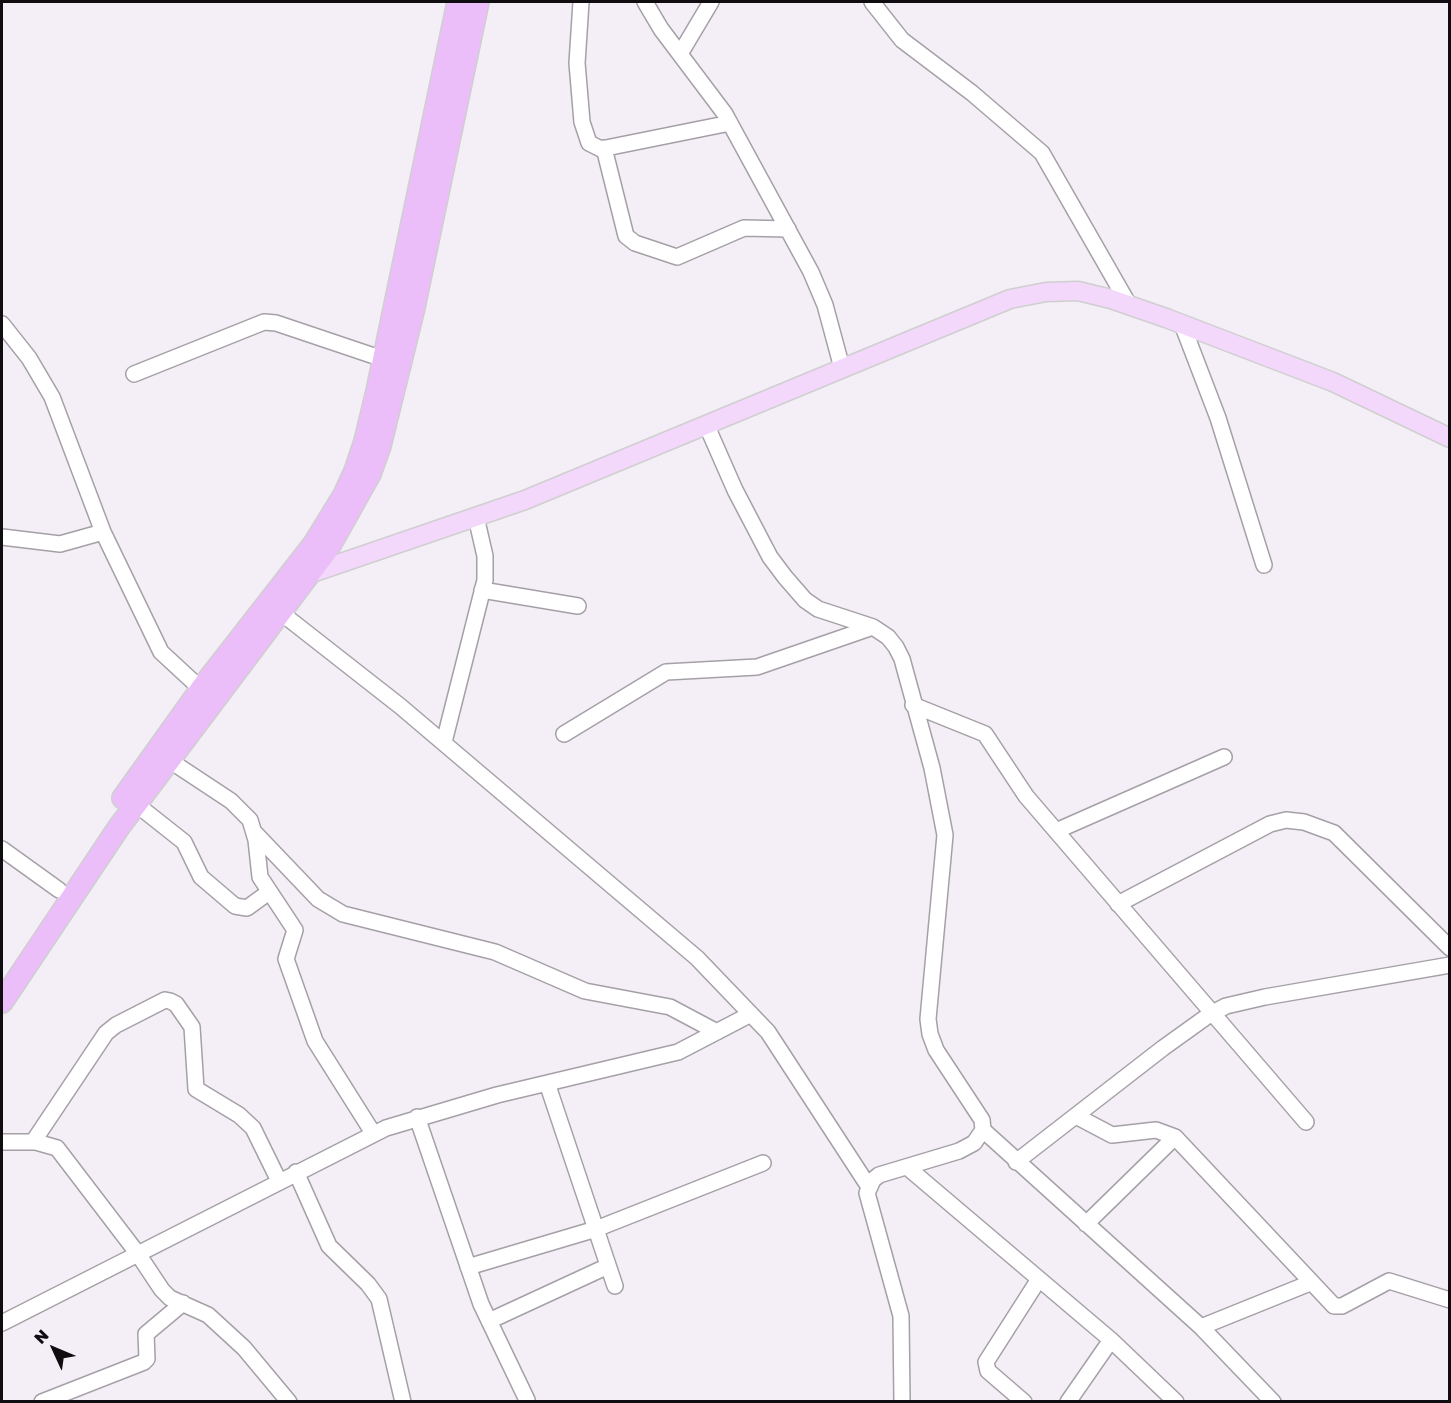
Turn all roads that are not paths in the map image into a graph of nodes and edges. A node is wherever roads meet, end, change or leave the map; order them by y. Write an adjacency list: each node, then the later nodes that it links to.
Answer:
1 (458, 2): 14 (highway)
2 (478, 2): 23 (highway)
3 (581, 2): 9 (street)
4 (645, 2): 7 (street)
5 (711, 2): 7 (street)
6 (872, 2): 11 (street)
7 (680, 54): 8 (street)
8 (730, 123): 9 (street); 10 (street)
9 (604, 148): 10 (street)
10 (788, 229): 15 (street)
11 (1129, 305): 13 (main road); 15 (main road)
12 (2, 324): 20 (street)
13 (1182, 324): 18 (main road); 22 (street)
14 (383, 359): 16 (street); 24 (highway)
15 (842, 368): 17 (main road)
16 (134, 374)
17 (706, 424): 19 (main road); 28 (street)
18 (1449, 438)
19 (476, 517): 23 (main road); 25 (street)
20 (103, 532): 21 (street); 29 (street)
21 (2, 537)
22 (1264, 565)
23 (309, 575): 24 (main road); 27 (highway)
24 (287, 580): 29 (highway)
25 (482, 590): 26 (street); 32 (street)
26 (578, 606)
27 (280, 612): 32 (street); 34 (highway)
28 (873, 627): 30 (street); 31 (street)
29 (201, 689): 39 (highway)
30 (913, 705): 36 (street); 53 (street)
31 (564, 734)
32 (444, 742): 47 (street)
33 (1224, 757): 36 (street)
34 (169, 760): 35 (highway); 37 (street)
35 (136, 804): 40 (street); 45 (highway)
36 (1056, 831): 41 (street)
37 (254, 832): 40 (street); 48 (street)
38 (2, 849): 39 (street)
39 (59, 890): 44 (highway)
40 (269, 892): 54 (street)
41 (1118, 904): 42 (street); 46 (street)
42 (1449, 948)
43 (1449, 965): 46 (street)
44 (2, 977)
45 (2, 1002)
46 (1212, 1013): 50 (street); 52 (street)
47 (751, 1014): 48 (street); 63 (street)
48 (717, 1032): 49 (street)
49 (547, 1083): 51 (street); 65 (street)
50 (1076, 1116): 55 (street); 58 (street)
51 (417, 1117): 54 (street); 68 (street)
52 (1306, 1122)
53 (983, 1130): 58 (street); 60 (street)
54 (373, 1133): 61 (street)
55 (1175, 1137): 64 (street); 70 (street)
56 (2, 1142): 57 (street)
57 (33, 1142): 62 (street); 66 (street)
58 (1016, 1162): 64 (street)
59 (763, 1163): 65 (street)
60 (907, 1167): 63 (street); 69 (street)
61 (296, 1172): 62 (street); 82 (street)
62 (279, 1181): 66 (street)
63 (869, 1187): 83 (street)
64 (1086, 1224): 76 (street)
65 (596, 1229): 67 (street); 68 (street)
66 (138, 1254): 73 (street); 75 (street)
67 (608, 1266): 71 (street); 74 (street)
68 (468, 1267): 74 (street)
69 (1039, 1279): 77 (street); 84 (street)
70 (1310, 1283): 72 (street); 76 (street)
71 (615, 1286)
72 (1449, 1299)
73 (183, 1303): 80 (street); 81 (street)
74 (489, 1321): 79 (street)
75 (2, 1323)
76 (1201, 1327): 87 (street)
77 (1111, 1340): 78 (street); 85 (street)
78 (1159, 1396): 86 (street)
79 (527, 1400)
80 (42, 1401)
81 (289, 1401)
82 (403, 1401)
83 (902, 1401)
84 (1024, 1401)
85 (1068, 1401)
86 (1176, 1401)
87 (1273, 1401)

